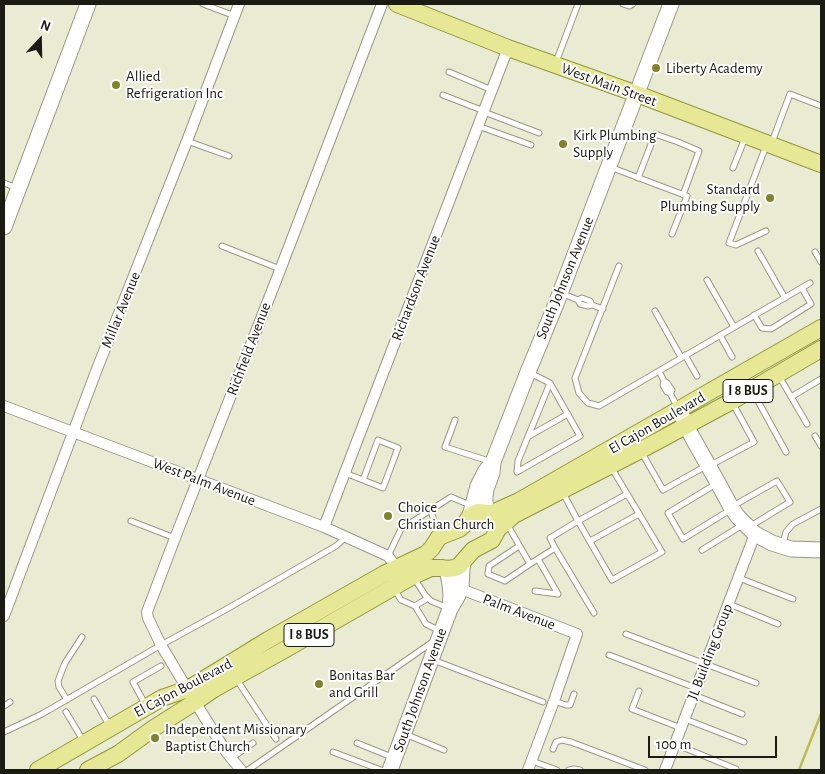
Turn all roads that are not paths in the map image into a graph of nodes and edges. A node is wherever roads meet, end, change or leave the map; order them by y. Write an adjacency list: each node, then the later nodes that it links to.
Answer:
1 (88, 4): 31 (main road)
2 (204, 4): 10 (lane)
3 (239, 4): 10 (street, Millar Avenue)
4 (382, 4): 41 (street, Richfield Avenue)
5 (397, 4): 11 (main road, West Main Street)
6 (578, 4): 12 (lane)
7 (623, 4): 8 (lane)
8 (633, 4)
9 (671, 4): 15 (main road, South Johnson Avenue)
10 (234, 16): 22 (street, Millar Avenue)
11 (508, 48): 12 (main road, West Main Street); 14 (street, Richardson Avenue)
12 (555, 65): 15 (main road, West Main Street)
13 (449, 72): 14 (lane)
14 (492, 90): 18 (street, Richardson Avenue)
15 (637, 94): 21 (main road, West Main Street); 27 (main road, South Johnson Avenue)
16 (443, 95): 18 (lane)
17 (821, 106): 23 (lane)
18 (484, 111): 19 (street, Richardson Avenue); 20 (lane)
19 (478, 126): 24 (lane); 79 (street, Richardson Avenue)
20 (539, 134)
21 (746, 136): 23 (main road, West Main Street); 28 (lane)
22 (187, 141): 25 (lane); 70 (street, Millar Avenue)
23 (769, 144): 26 (main road, West Main Street); 34 (lane)
24 (531, 145)
25 (229, 156)
26 (821, 164)
27 (609, 166): 29 (lane); 45 (main road, South Johnson Avenue)
28 (733, 168)
29 (638, 178): 32 (lane); 32 (lane)
30 (4, 183): 31 (lane)
31 (18, 189): 33 (main road)
32 (683, 195): 35 (lane)
33 (4, 227)
34 (766, 231)
35 (672, 234)
36 (222, 246): 41 (lane)
37 (758, 250): 46 (lane)
38 (815, 252): 39 (lane)
39 (821, 262)
40 (619, 266): 47 (lane)
41 (280, 269): 80 (street, Richfield Avenue)
42 (707, 280): 50 (lane)
43 (810, 283): 44 (lane)
44 (802, 288): 46 (lane); 49 (lane)
45 (561, 293): 47 (lane); 57 (main road, South Johnson Avenue)
46 (785, 298): 49 (lane)
47 (603, 309): 56 (lane)
48 (655, 311): 54 (lane)
49 (754, 315): 50 (lane)
50 (734, 327): 52 (lane)
51 (821, 328): 67 (main road, El Cajon Boulevard / I 8 BUS)
52 (720, 335): 54 (lane); 55 (lane)
53 (821, 349): 58 (main road, El Cajon Boulevard / I 8 BUS)
54 (683, 356): 56 (lane); 59 (lane)
55 (732, 357)
56 (658, 371): 67 (lane)
57 (528, 372): 61 (lane); 76 (main road, South Johnson Avenue)
58 (778, 374): 62 (main road, El Cajon Boulevard / I 8 BUS); 63 (lane)
59 (697, 376)
60 (821, 380): 63 (lane)
61 (550, 383): 66 (lane); 71 (lane)
62 (752, 389): 64 (main road, El Cajon Boulevard / I 8 BUS); 75 (lane)
63 (791, 397): 69 (lane)
64 (732, 401): 67 (main road, El Cajon Boulevard / I 8 BUS); 78 (lane)
65 (4, 406): 70 (street, West Palm Avenue)
66 (568, 414): 71 (lane); 71 (lane)
67 (682, 417): 74 (main road, El Cajon Boulevard / I 8 BUS); 78 (main road); 89 (main road, El Cajon Boulevard / I 8 BUS)
68 (455, 420): 76 (lane)
69 (807, 424)
70 (74, 433): 80 (street, West Palm Avenue); 119 (street, Millar Avenue)
71 (529, 436)
72 (815, 436): 73 (lane)
73 (821, 446)
74 (641, 450): 77 (main road, El Cajon Boulevard / I 8 BUS); 78 (lane)
75 (786, 452)
76 (492, 462): 89 (main road, South Johnson Avenue)
77 (610, 466): 83 (main road, El Cajon Boulevard / I 8 BUS); 84 (lane)
78 (708, 466): 82 (main road)
79 (345, 473): 81 (lane); 92 (street, Richardson Avenue)
80 (198, 479): 92 (street, West Palm Avenue); 95 (street, Richfield Avenue)
81 (363, 480): 81 (lane)
82 (718, 483): 85 (main road); 85 (lane)
83 (562, 491): 89 (main road, El Cajon Boulevard / I 8 BUS); 91 (lane)
84 (627, 494): 88 (lane); 91 (lane)
85 (731, 508): 93 (main road); 93 (lane)
86 (821, 509): 99 (lane)
87 (431, 511): 89 (lane); 97 (lane); 104 (lane)
88 (639, 514): 96 (lane); 96 (lane)
89 (487, 516): 97 (main road, I 8 BUS); 98 (lane); 105 (main road, I 8 BUS)
90 (131, 521): 95 (lane)
91 (578, 521): 96 (lane); 100 (lane)
92 (324, 528): 94 (street, West Palm Avenue)
93 (750, 528): 99 (main road); 101 (lane); 109 (street, JL Building Group)
94 (346, 537): 104 (street, West Palm Avenue); 124 (lane)
95 (175, 538): 124 (street, Richfield Avenue)
96 (590, 541)
97 (436, 543): 104 (main road, El Cajon Boulevard / I 8 BUS); 107 (main road)
98 (519, 546): 106 (lane); 106 (lane)
99 (782, 547): 102 (main road)
100 (555, 548): 103 (lane); 118 (lane)
101 (702, 550)
102 (821, 550)
103 (538, 559): 106 (lane); 112 (lane)
104 (392, 562): 134 (main road, El Cajon Boulevard / I 8 BUS)
105 (463, 562): 107 (main road, I 8 BUS); 111 (main road, South Johnson Avenue)
106 (530, 564)
107 (444, 568): 108 (main road, El Cajon Boulevard / I 8 BUS); 117 (main road, South Johnson Avenue)
108 (412, 576): 110 (main road, El Cajon Boulevard / I 8 BUS); 113 (lane)
109 (738, 578): 114 (lane); 115 (street, JL Building Group)
110 (393, 587): 116 (lane); 129 (main road, El Cajon Boulevard / I 8 BUS)
111 (461, 589): 117 (main road, South Johnson Avenue); 137 (street, Palm Avenue)
112 (535, 591)
113 (428, 598): 116 (lane); 117 (lane)
114 (793, 599)
115 (728, 604): 120 (lane); 127 (street, JL Building Group)
116 (415, 606): 122 (lane)
117 (450, 609): 122 (main road, South Johnson Avenue)
118 (594, 613)
119 (4, 616)
120 (778, 624)
121 (626, 634): 127 (lane)
122 (440, 635): 126 (main road, South Johnson Avenue); 165 (lane)
123 (82, 637): 136 (lane)
124 (161, 644): 134 (street, Richfield Avenue); 136 (lane)
125 (609, 655): 132 (lane)
126 (430, 659): 139 (lane); 147 (main road, South Johnson Avenue)
127 (705, 664): 130 (lane); 132 (street, JL Building Group)
128 (160, 666): 141 (lane)
129 (235, 677): 134 (main road, El Cajon Boulevard / I 8 BUS); 148 (lane)
130 (756, 683)
131 (639, 691): 144 (lane)
132 (695, 692): 143 (lane); 144 (street, JL Building Group)
133 (574, 694): 137 (lane)
134 (192, 696): 141 (main road, El Cajon Boulevard / I 8 BUS); 157 (street, Richfield Avenue); 158 (main road, El Cajon Boulevard / I 8 BUS)
135 (94, 699): 145 (lane)
136 (67, 700): 146 (lane)
137 (554, 701): 159 (street)
138 (10, 702): 140 (lane)
139 (543, 702)
140 (4, 706)
141 (147, 706): 145 (main road, El Cajon Boulevard / I 8 BUS)
142 (66, 712): 150 (lane)
143 (742, 714)
144 (683, 723): 149 (lane); 153 (street, JL Building Group)
145 (111, 728): 150 (main road, El Cajon Boulevard / I 8 BUS)
146 (4, 732)
147 (404, 734): 155 (lane); 160 (main road, South Johnson Avenue)
148 (276, 739)
149 (744, 742)
150 (84, 743): 162 (main road, El Cajon Boulevard / I 8 BUS)
151 (253, 743): 157 (lane)
152 (357, 743): 160 (lane)
153 (675, 744): 161 (lane); 170 (street, JL Building Group)
154 (553, 749): 169 (lane)
155 (444, 750)
156 (333, 752): 160 (lane)
157 (231, 758): 164 (street, Richfield Avenue)
158 (111, 765): 163 (main road, El Cajon Boulevard / I 8 BUS)
159 (530, 765): 166 (lane)
160 (391, 767)
161 (736, 768)
162 (38, 770)
163 (88, 770)
164 (240, 770)
165 (248, 770)
166 (557, 770)
167 (569, 770): 168 (lane)
168 (580, 770)
169 (645, 770)
170 (665, 770)

